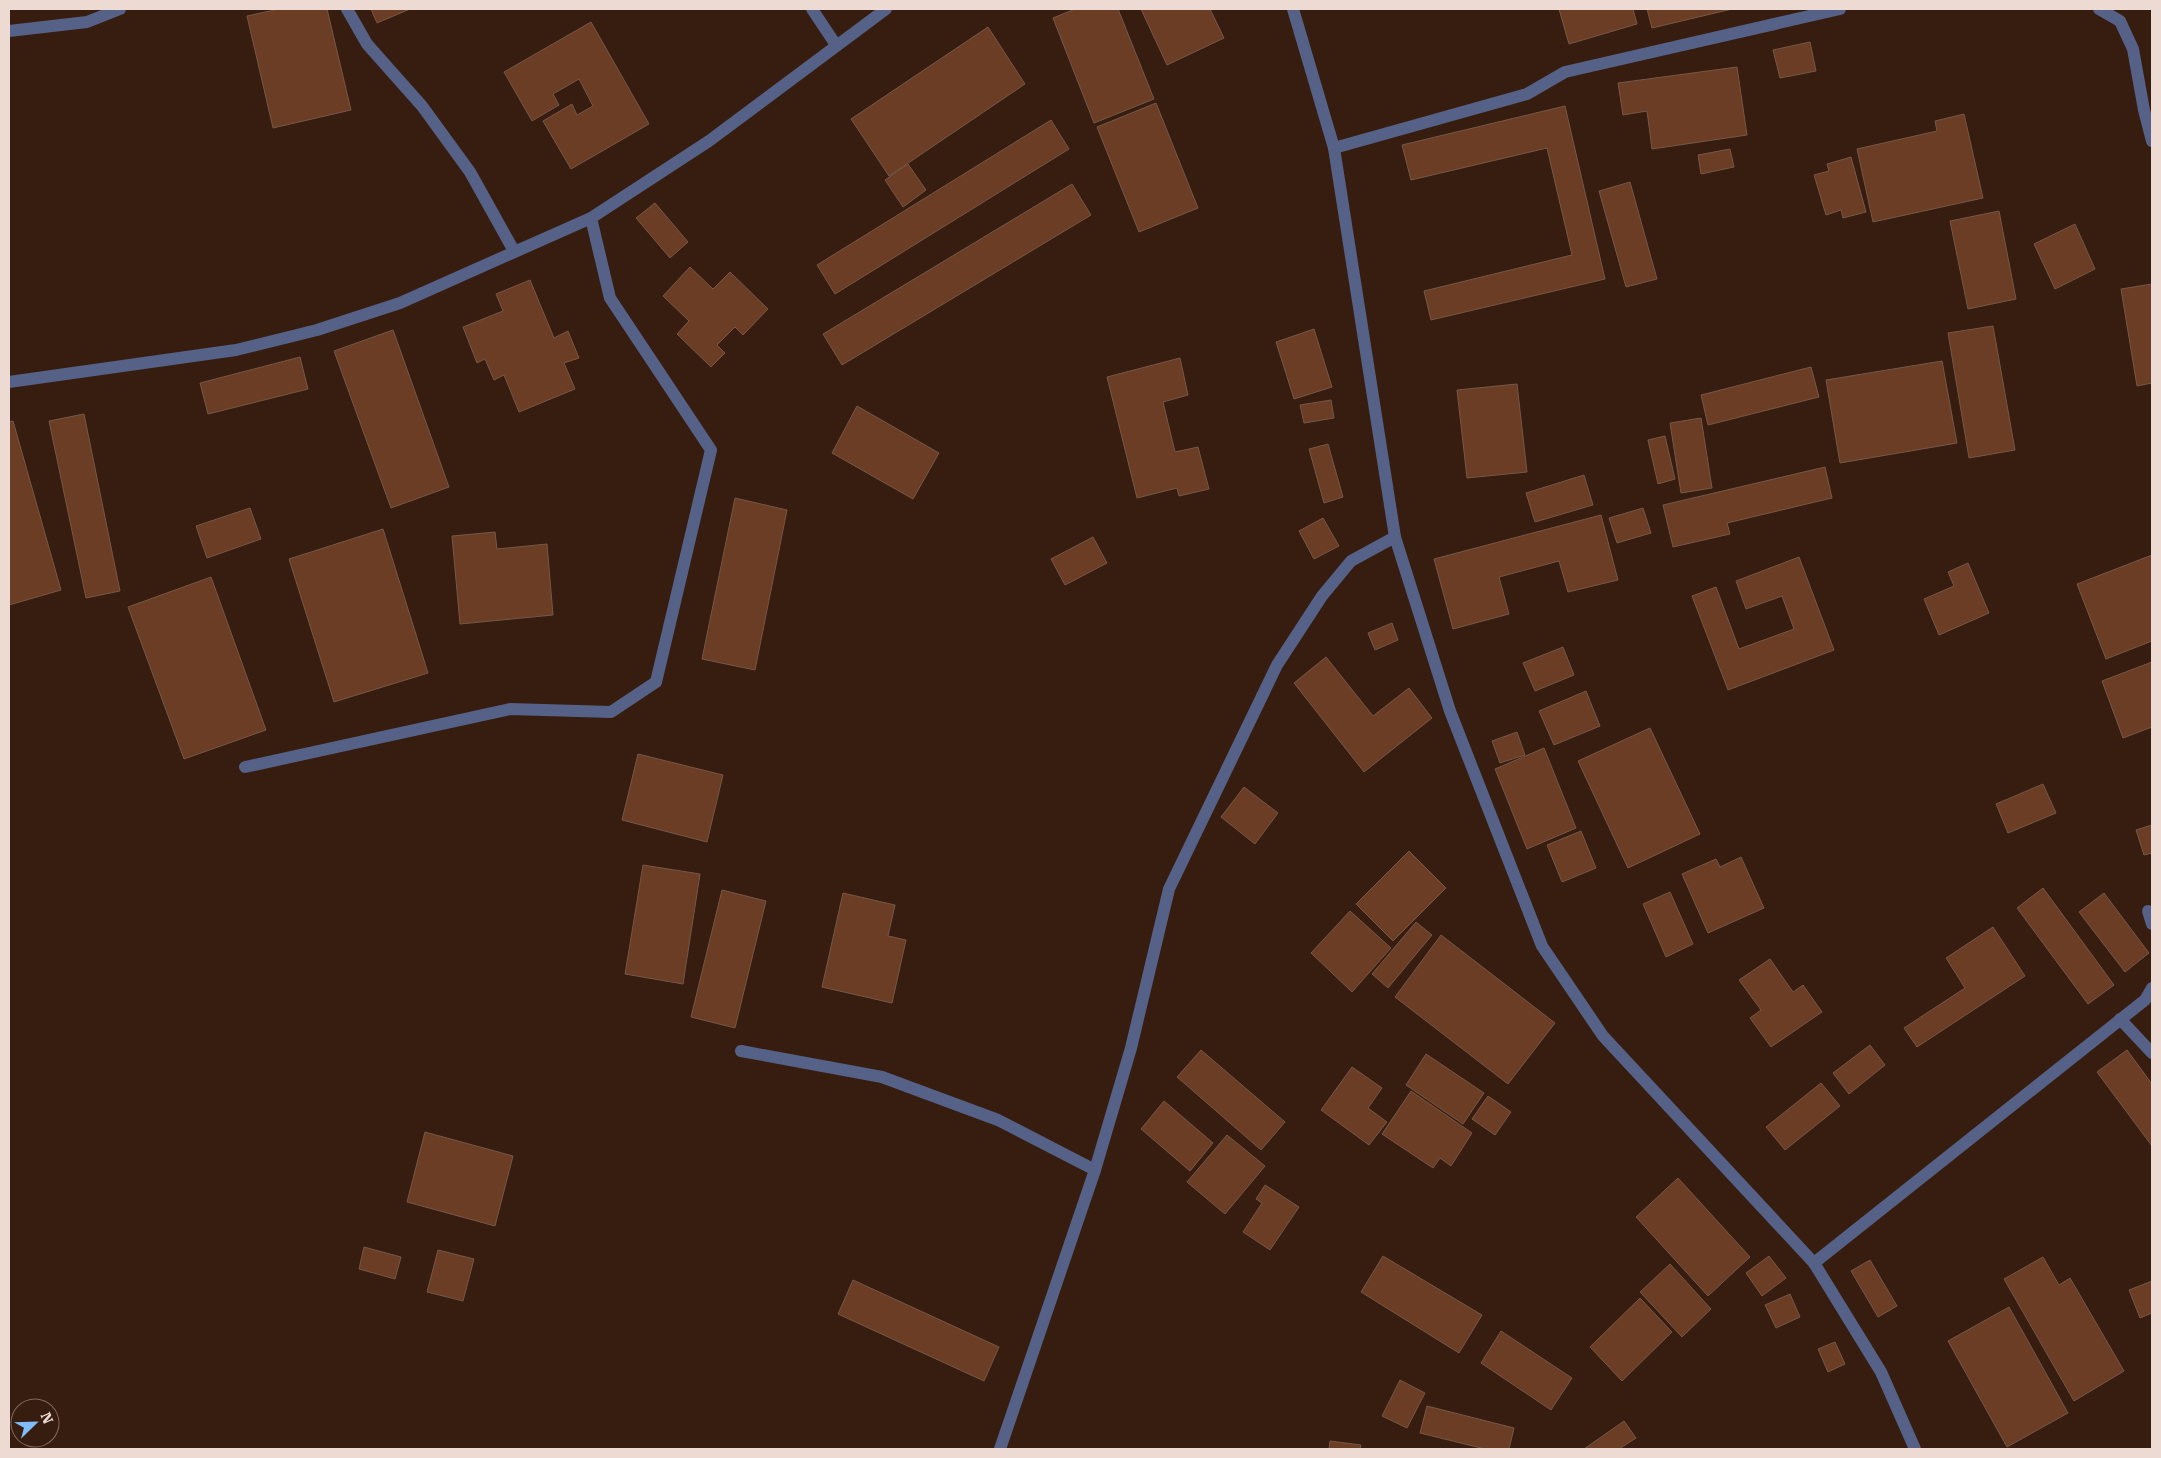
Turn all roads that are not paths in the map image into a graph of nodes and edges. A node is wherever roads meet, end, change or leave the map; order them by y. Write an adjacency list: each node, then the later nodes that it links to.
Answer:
1 (120, 9): 8 (street)
2 (347, 9): 13 (street)
3 (812, 9): 9 (street)
4 (886, 9): 9 (street)
5 (1293, 9): 11 (street)
6 (1840, 9): 11 (street)
7 (2099, 9): 10 (street)
8 (9, 31)
9 (836, 45): 12 (street)
10 (2152, 141)
11 (1334, 148): 15 (street)
12 (591, 218): 13 (street); 16 (street)
13 (514, 252): 14 (street)
14 (9, 382)
15 (1395, 537): 23 (street); 24 (street)
16 (245, 768)
17 (2148, 911): 18 (street)
18 (2152, 924)
19 (2152, 988): 20 (street)
20 (2120, 1019): 22 (street); 24 (street)
21 (741, 1051): 23 (street)
22 (2152, 1053)
23 (1095, 1170): 25 (street)
24 (1814, 1263): 26 (street)
25 (1000, 1449)
26 (1915, 1449)

